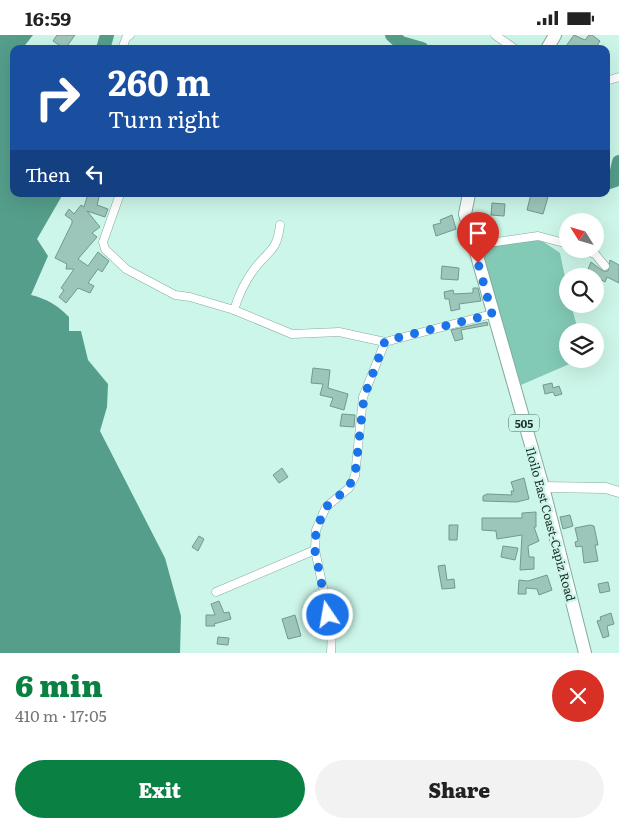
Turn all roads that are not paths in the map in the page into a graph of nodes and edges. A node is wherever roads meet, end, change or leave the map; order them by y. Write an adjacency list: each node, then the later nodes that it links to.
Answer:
1 (495, 35): 2 (street)
2 (509, 45)
3 (119, 197): 10 (street)
4 (468, 197): 7 (main road, Iloilo East Coast-Capiz Road / 505)
5 (280, 225): 10 (street)
6 (559, 242): 7 (street)
7 (474, 245): 11 (main road, Iloilo East Coast-Capiz Road / 505)
8 (598, 258): 9 (street)
9 (604, 266)
10 (234, 310): 12 (street)
11 (492, 314): 12 (street); 13 (main road, Iloilo East Coast-Capiz Road / 505)
12 (385, 341): 15 (street)
13 (543, 487): 14 (street); 18 (main road, Iloilo East Coast-Capiz Road / 505)
14 (619, 492)
15 (315, 551): 16 (street); 17 (street)
16 (216, 593)
17 (331, 653)
18 (585, 653)

